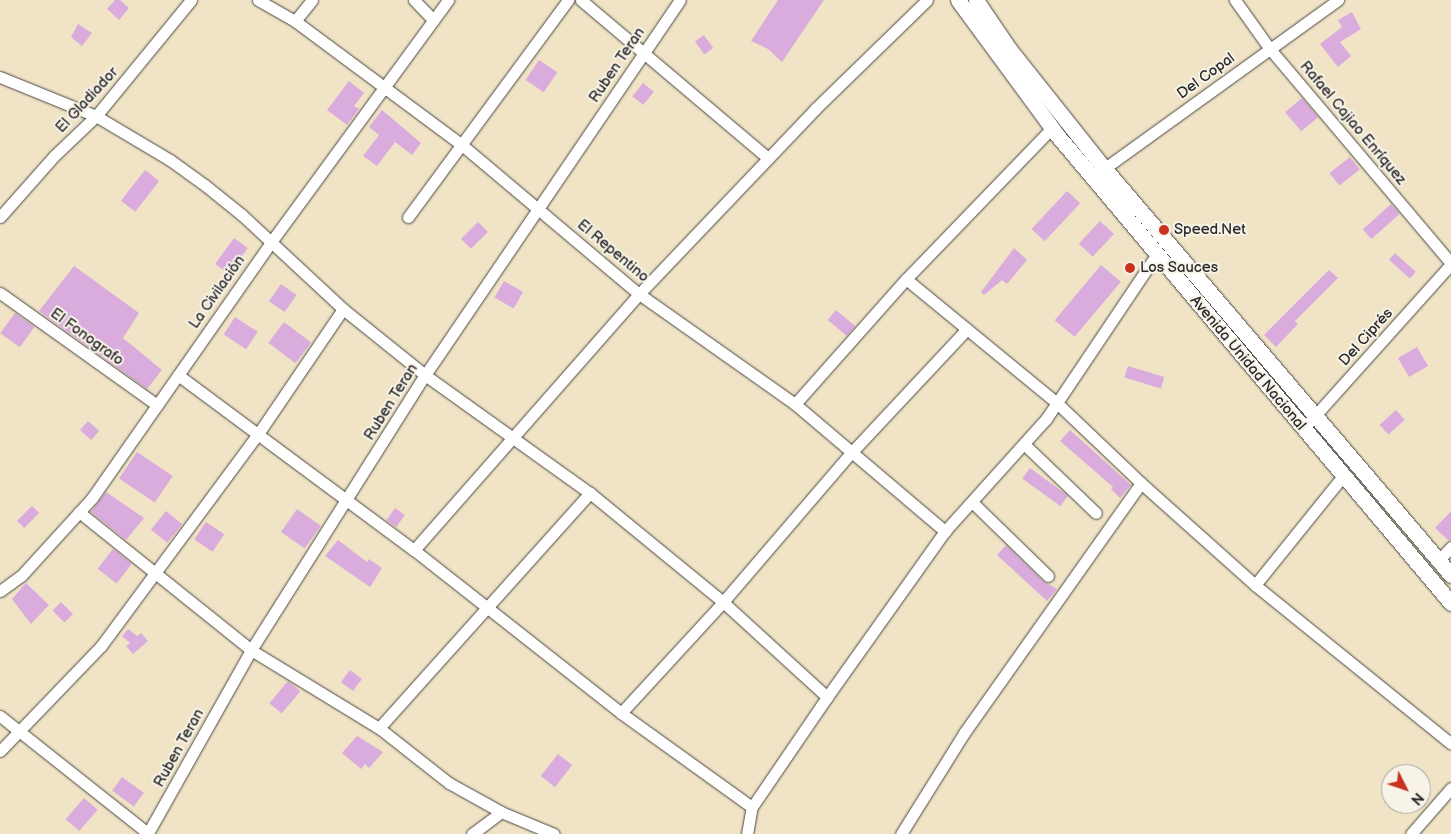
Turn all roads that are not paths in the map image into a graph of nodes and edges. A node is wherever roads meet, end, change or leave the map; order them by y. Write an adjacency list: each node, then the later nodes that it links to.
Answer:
1 (191, 0): 20 (street, El Gladiador)
2 (258, 0): 15 (street, El Repentino)
3 (312, 0): 15 (street)
4 (414, 0): 14 (street)
5 (448, 0): 14 (street, La Civilación)
6 (568, 0): 22 (street)
7 (581, 0): 17 (street)
8 (680, 0): 17 (street, Ruben Teran)
9 (927, 0): 23 (street)
10 (958, 0): 21 (main road, Avenida Unidad Nacional)
11 (976, 0): 24 (main road, Avenida Unidad Nacional)
12 (1235, 0): 16 (street, Rafael Cajiao Enríquez)
13 (1338, 0): 16 (street, Del Copal)
14 (434, 20): 19 (street, La Civilación)
15 (295, 21): 19 (street, El Repentino)
16 (1270, 49): 24 (street, Del Copal); 30 (street, Rafael Cajiao Enríquez)
17 (642, 52): 23 (street); 25 (street, Ruben Teran)
18 (0, 77): 20 (street)
19 (385, 87): 22 (street, El Repentino); 28 (street, La Civilación)
20 (96, 116): 26 (street, El Gladiador); 28 (street)
21 (1052, 128): 24 (main road, Avenida Unidad Nacional); 31 (street)
22 (462, 145): 25 (street, El Repentino); 27 (street)
23 (768, 158): 33 (street)
24 (1098, 172): 29 (main road, Avenida Unidad Nacional); 41 (main road, Avenida Unidad Nacional)
25 (539, 208): 33 (street, El Repentino); 37 (street, Ruben Teran)
26 (0, 216)
27 (408, 217)
28 (271, 242): 34 (street); 36 (street, La Civilación)
29 (1157, 254): 38 (street); 42 (main road, Avenida Unidad Nacional)
30 (1451, 264): 41 (street, Del Ciprés)
31 (906, 279): 35 (street); 39 (street)
32 (0, 293): 40 (street, El Fonografo)
33 (640, 294): 39 (street, El Repentino); 44 (street)
34 (342, 309): 37 (street); 43 (street)
35 (967, 329): 38 (street); 46 (street)
36 (178, 375): 40 (street, La Civilación); 43 (street)
37 (425, 375): 44 (street); 50 (street, Ruben Teran)
38 (1057, 402): 45 (street); 48 (street)
39 (795, 404): 46 (street, El Repentino)
40 (157, 405): 52 (street, La Civilación)
41 (1316, 415): 42 (street, Del Ciprés); 57 (main road, Avenida Unidad Nacional)
42 (1303, 429): 47 (main road, Avenida Unidad Nacional)
43 (258, 434): 50 (street); 58 (street)
44 (512, 437): 49 (street); 56 (street)
45 (1025, 446): 51 (street); 53 (street)
46 (850, 454): 54 (street, El Repentino); 63 (street)
47 (1343, 476): 61 (street); 64 (main road, Avenida Unidad Nacional)
48 (1141, 483): 61 (street); 81 (street)
49 (590, 494): 63 (street); 65 (street)
50 (347, 500): 56 (street); 66 (street, Ruben Teran)
51 (972, 502): 54 (street); 60 (street)
52 (79, 512): 58 (street); 62 (street, La Civilación)
53 (1096, 512)
54 (944, 531): 67 (street)
55 (1451, 547): 57 (street)
56 (414, 550): 65 (street)
57 (1439, 560): 59 (main road, Avenida Unidad Nacional)
58 (156, 574): 66 (street); 71 (street)
59 (1451, 575)
60 (1048, 576)
61 (1255, 585): 72 (street)
62 (0, 591)
63 (723, 602): 67 (street); 68 (street)
64 (1451, 603)
65 (489, 608): 68 (street); 70 (street)
66 (251, 650): 70 (street); 77 (street, Ruben Teran)
67 (826, 697): 75 (street)
68 (621, 713): 75 (street)
69 (0, 716): 71 (street)
70 (379, 728): 76 (street)
71 (20, 734): 73 (street); 77 (street)
72 (1451, 744)
73 (0, 752)
74 (1451, 788): 82 (street)
75 (752, 807): 80 (street)
76 (501, 812): 78 (street); 79 (street)
77 (149, 833)
78 (472, 834)
79 (554, 834)
80 (747, 834)
81 (901, 834)
82 (1411, 834)

